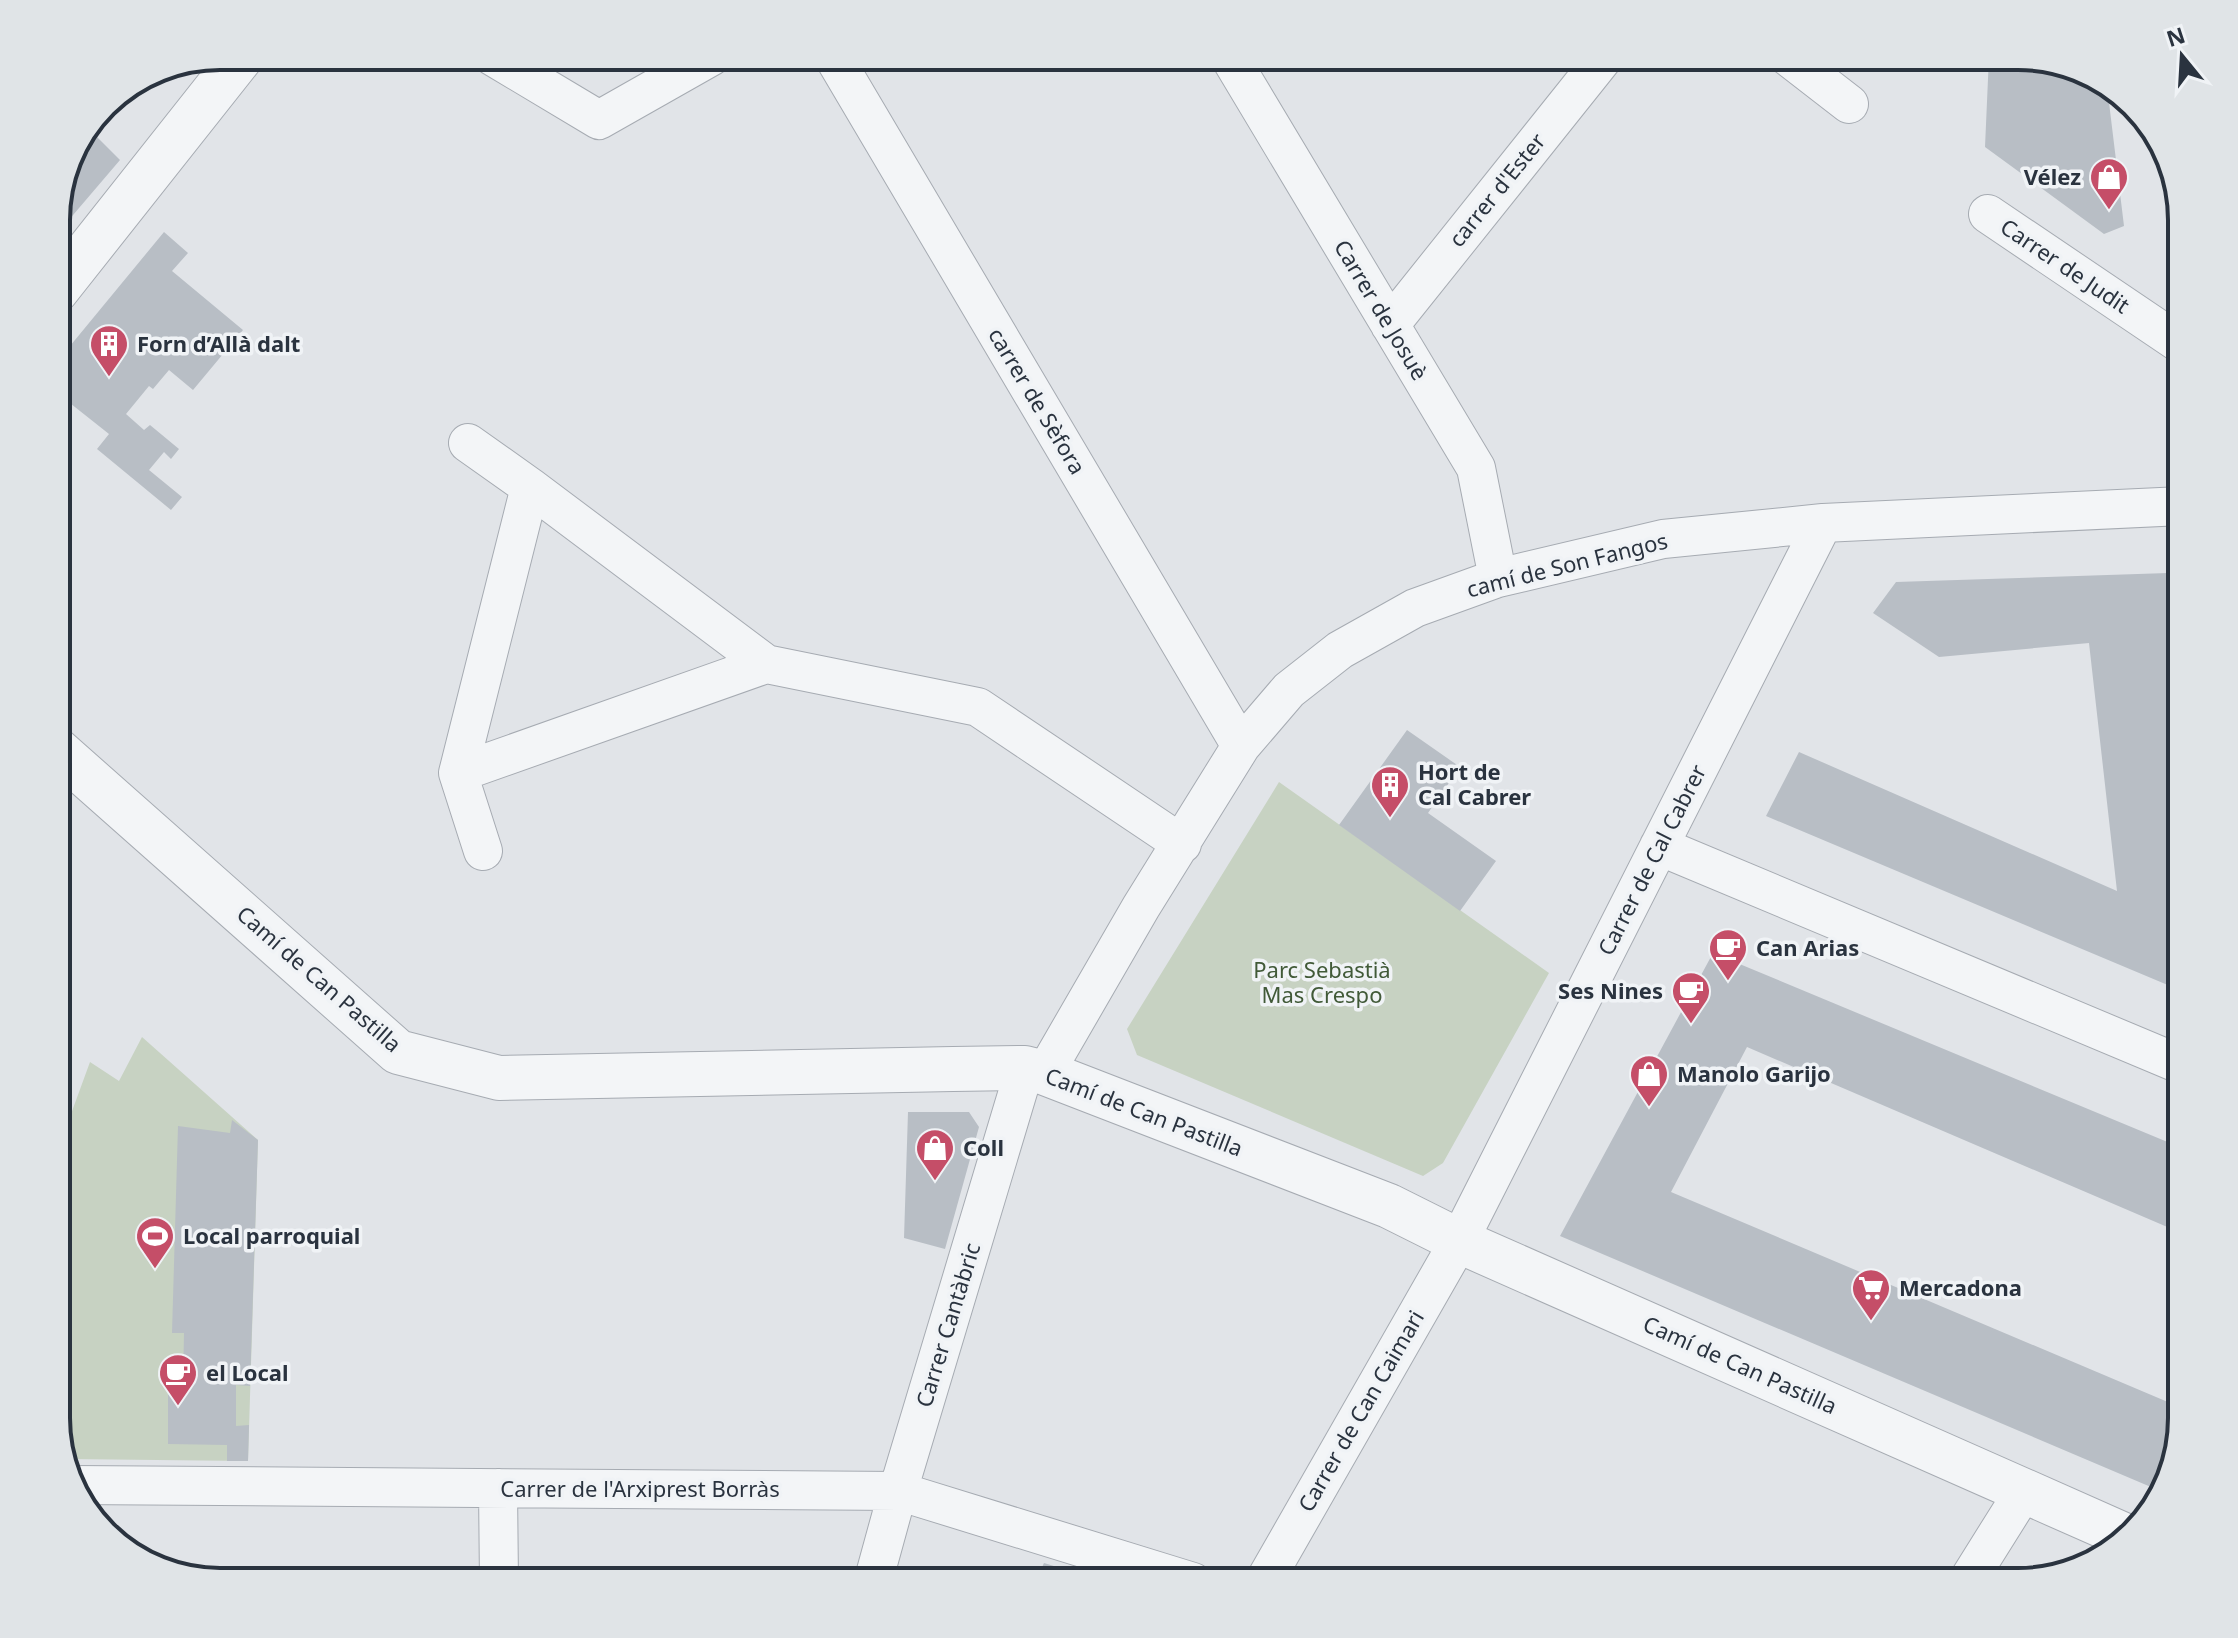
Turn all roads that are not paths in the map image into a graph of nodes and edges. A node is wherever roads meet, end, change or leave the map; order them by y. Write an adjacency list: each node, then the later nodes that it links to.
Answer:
1 (231, 70): 10 (street)
2 (515, 70): 3 (street)
3 (687, 70)
4 (841, 70): 19 (street, carrer de Sèfora)
5 (1237, 70): 11 (street, Carrer de Josuè)
6 (1594, 70): 11 (street, carrer d'Ester)
7 (1805, 70): 8 (street)
8 (1849, 104)
9 (1988, 214): 12 (street, Carrer de Judit)
10 (70, 273)
11 (1390, 325): 17 (street, Carrer de Josuè)
12 (2168, 336)
13 (468, 443): 14 (street)
14 (530, 487): 18 (street); 21 (street)
15 (2168, 507): 16 (street, camí de Son Fangos)
16 (1823, 523): 17 (street, camí de Son Fangos); 23 (street, Carrer de Cal Cabrer)
17 (1498, 578): 19 (street, camí de Son Fangos)
18 (766, 664): 21 (street); 22 (street)
19 (1241, 746): 22 (street, camí de Son Fangos)
20 (70, 761): 26 (street, Camí de Can Pastilla)
21 (458, 773): 24 (street)
22 (1182, 844): 26 (street, camí de Son Fangos)
23 (1659, 846): 25 (street); 27 (street, Carrer de Cal Cabrer)
24 (483, 851)
25 (2168, 1059)
26 (1035, 1071): 27 (street, Camí de Can Pastilla); 30 (street, Carrer Cantàbric)
27 (1459, 1241): 31 (street, Camí de Can Pastilla); 36 (street, Carrer de Can Caimari)
28 (86, 1485): 29 (street, Carrer de l'Arxiprest Borràs)
29 (498, 1488): 30 (street, Carrer de l'Arxiprest Borràs); 33 (street)
30 (898, 1491): 34 (street, Carrer Cantàbric); 35 (street, Carrer de l'Arxiprest Borràs)
31 (2024, 1491): 32 (street, Camí de Can Pastilla); 37 (street)
32 (2115, 1531)
33 (499, 1568)
34 (877, 1568)
35 (1148, 1568)
36 (1272, 1568)
37 (1976, 1568)

